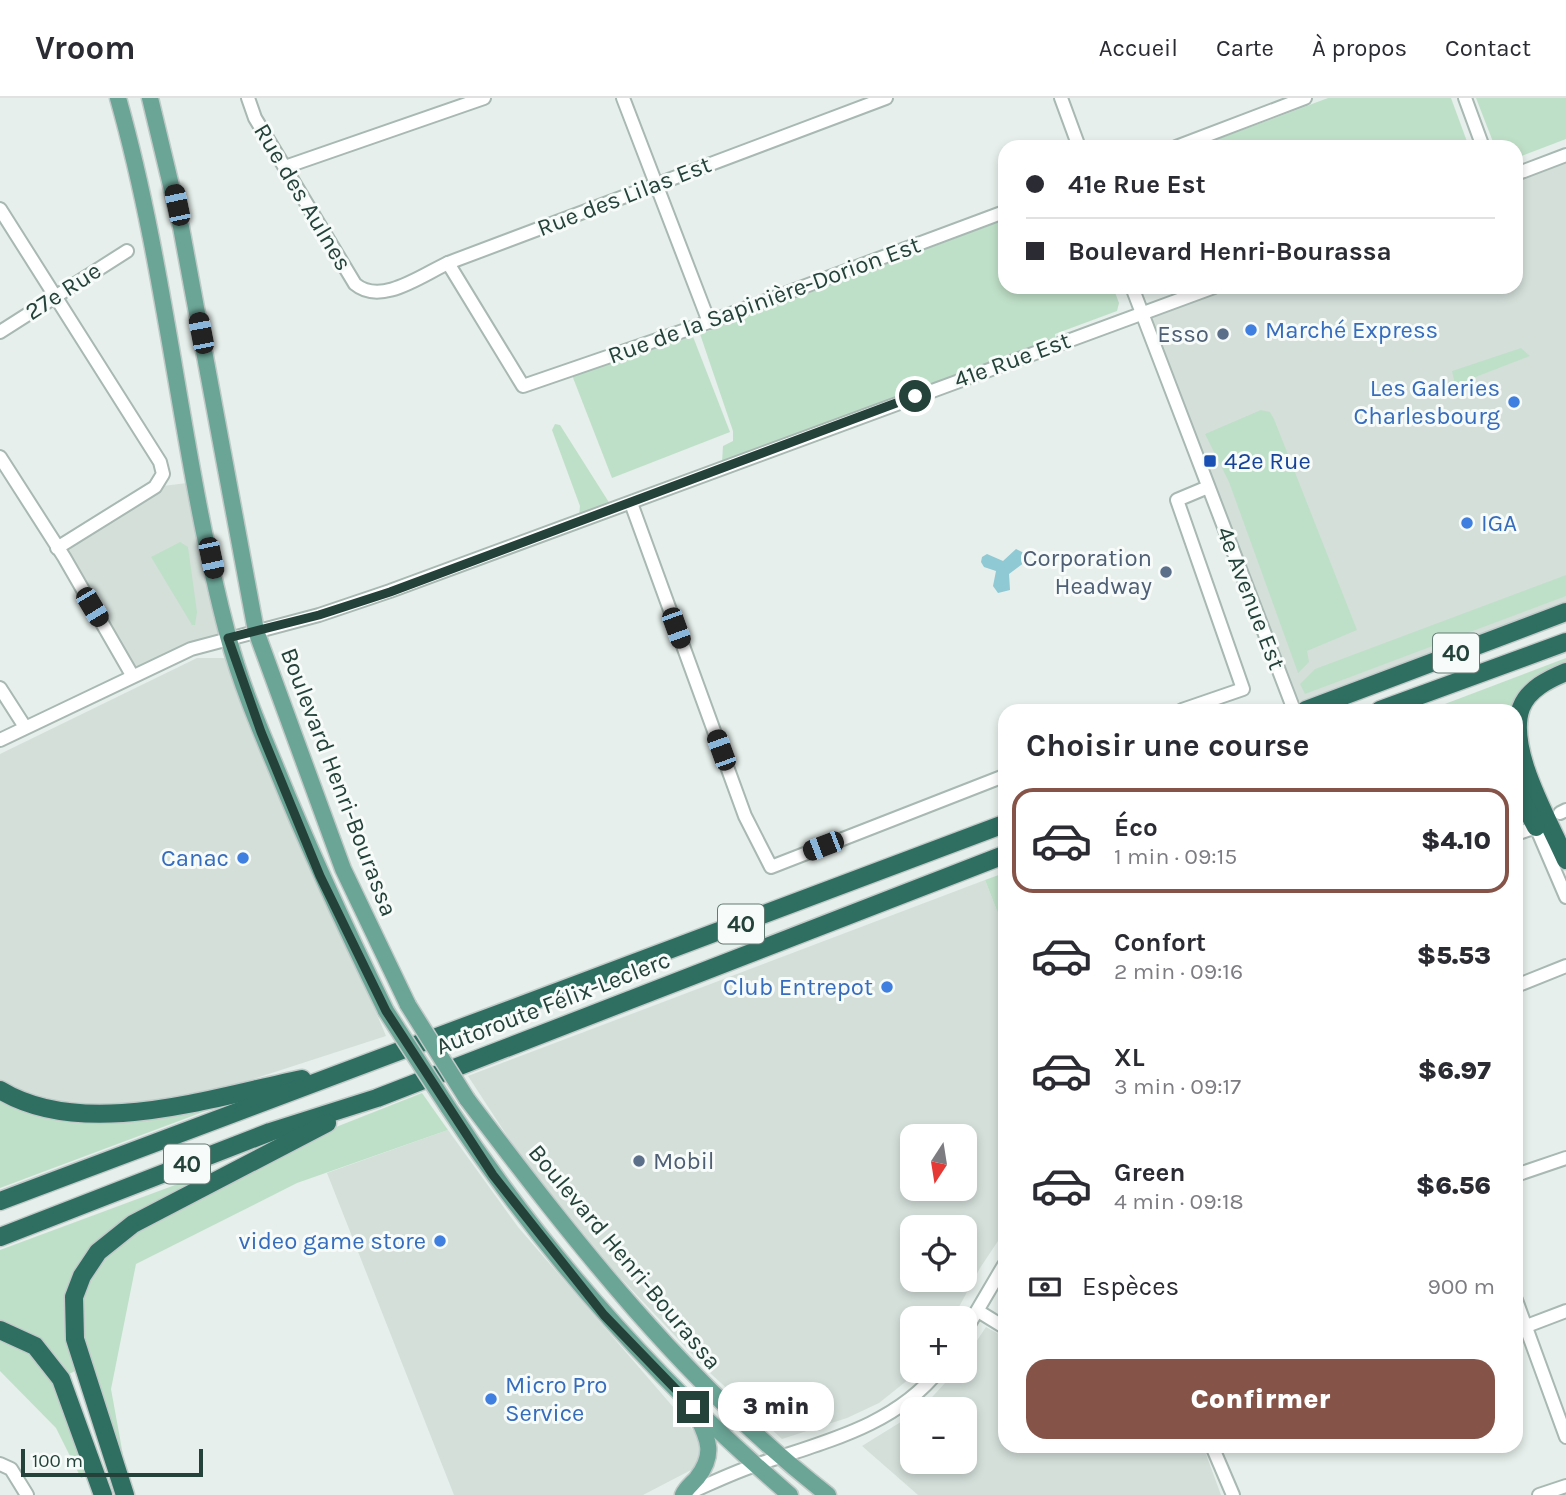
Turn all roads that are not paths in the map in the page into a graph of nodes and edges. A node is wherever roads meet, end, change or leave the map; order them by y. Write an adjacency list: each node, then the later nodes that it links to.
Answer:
1 (118, 98): 34 (main road, Boulevard Henri-Bourassa)
2 (150, 98): 33 (main road, Boulevard Henri-Bourassa)
3 (248, 98): 14 (street, Rue des Aulnes)
4 (484, 98): 14 (street)
5 (624, 98): 16 (street)
6 (886, 98): 16 (street, Rue des Lilas Est)
7 (1061, 98): 10 (street)
8 (1305, 98): 11 (street)
9 (1466, 104): 12 (street)
10 (1076, 140)
11 (1194, 140)
12 (1480, 140)
13 (1566, 155): 15 (street)
14 (285, 167): 21 (street, Rue des Aulnes)
15 (1523, 171)
16 (656, 183): 20 (street, Rue des Lilas Est); 26 (street)
17 (0, 209): 24 (street)
18 (998, 214): 26 (street, Rue de la Sapinière-Dorion Est)
19 (127, 251): 24 (street, 27e Rue)
20 (448, 263): 21 (street, Rue des Lilas Est); 26 (street, Rue de la Sapinière-Dorion Est)
21 (364, 292)
22 (1135, 294): 25 (street, 4e Avenue Est)
23 (1195, 294): 25 (street, 41e Rue Est)
24 (56, 296): 27 (street, 27e Rue); 31 (street)
25 (1142, 314): 29 (street, 4e Avenue Est); 30 (street, 41e Rue Est)
26 (709, 322)
27 (0, 332)
28 (0, 457): 31 (street)
29 (1208, 486): 39 (street, 4e Avenue Est); 40 (street, 4e Avenue Est)
30 (631, 503): 33 (street, 41e Rue Est); 47 (street)
31 (57, 548): 37 (street)
32 (1566, 612): 41 (highway, 40)
33 (256, 631): 34 (street, 41e Rue Est); 75 (main road, Boulevard Henri-Bourassa, bridge)
34 (228, 638): 37 (street, 41e Rue Est); 72 (main road, Boulevard Henri-Bourassa, bridge)
35 (1566, 642): 42 (highway, 40)
36 (1566, 671): 43 (highway)
37 (132, 675): 44 (street, 41e Rue Est)
38 (0, 688): 44 (street)
39 (1199, 704)
40 (1292, 704)
41 (1322, 704)
42 (1396, 704)
43 (1523, 705)
44 (25, 727): 45 (street, 41e Rue Est)
45 (0, 740)
46 (1523, 755): 53 (highway)
47 (998, 778)
48 (1523, 802): 50 (highway)
49 (998, 826): 57 (highway, Autoroute Félix-Leclerc / 40)
50 (1536, 827): 51 (street); 54 (street)
51 (1523, 832)
52 (998, 857): 59 (highway, Autoroute Félix-Leclerc / 40)
53 (1566, 860)
54 (1566, 897)
55 (1566, 966): 56 (street)
56 (1523, 983)
57 (353, 1068): 58 (highway); 62 (highway, Autoroute Félix-Leclerc / 40)
58 (0, 1090)
59 (377, 1098): 63 (highway, Autoroute Félix-Leclerc / 40); 81 (highway)
60 (1566, 1158): 61 (street)
61 (1523, 1173)
62 (0, 1201)
63 (0, 1237)
64 (998, 1276): 65 (street)
65 (978, 1311): 67 (street)
66 (1566, 1311): 68 (street)
67 (998, 1323)
68 (1523, 1327)
69 (0, 1330): 80 (highway)
70 (1523, 1335): 73 (street)
71 (926, 1383): 75 (street)
72 (693, 1407): 77 (main road, Boulevard Henri-Bourassa); 82 (main road)
73 (1566, 1437)
74 (1215, 1453): 85 (street)
75 (780, 1457): 77 (street); 84 (main road, Boulevard Henri-Bourassa)
76 (0, 1464): 79 (street)
77 (755, 1465): 82 (street); 83 (main road, Boulevard Henri-Bourassa)
78 (1566, 1486): 86 (street)
79 (27, 1495)
80 (103, 1495)
81 (125, 1495)
82 (683, 1495)
83 (790, 1495)
84 (828, 1495)
85 (1233, 1495)
86 (1539, 1495)

